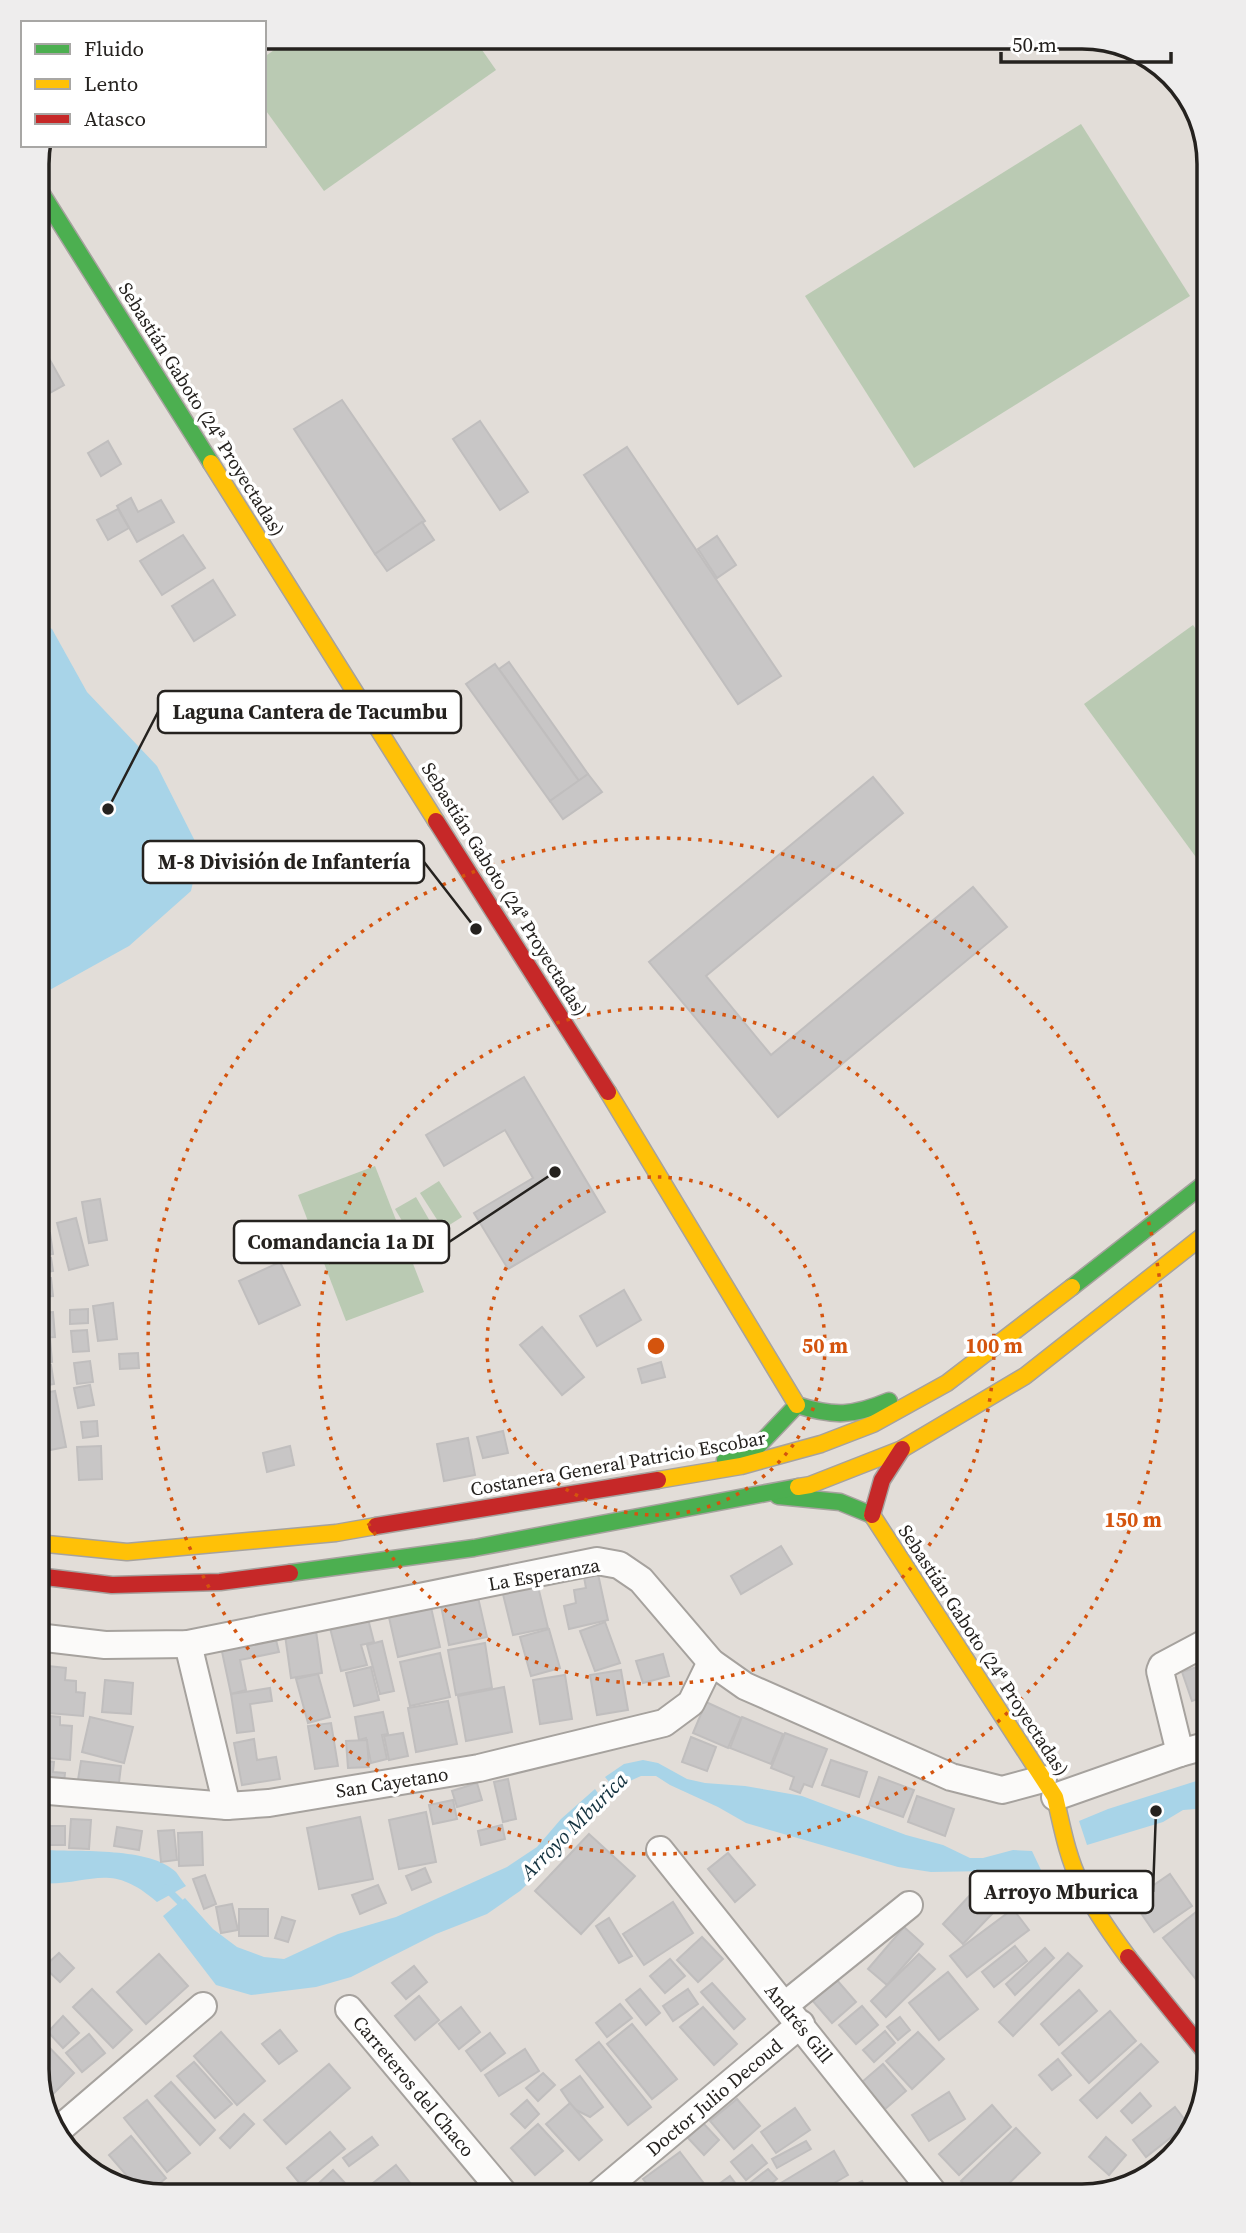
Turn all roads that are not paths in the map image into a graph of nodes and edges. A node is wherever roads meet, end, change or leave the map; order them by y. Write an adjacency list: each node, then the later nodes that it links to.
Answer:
1 (49, 205): 5 (main road, Sebastián Gaboto (24ª Proyectadas))
2 (1197, 1190): 4 (main road, Costanera General Patricio Escobar)
3 (1197, 1240): 6 (main road)
4 (947, 1383): 5 (main road); 7 (main road, Costanera General Patricio Escobar)
5 (797, 1405): 7 (main road)
6 (902, 1449): 8 (main road); 9 (main road)
7 (703, 1472): 10 (main road, Costanera General Patricio Escobar)
8 (757, 1495): 9 (main road); 11 (main road)
9 (872, 1515): 18 (main road, Sebastián Gaboto (24ª Proyectadas))
10 (49, 1544)
11 (49, 1577)
12 (49, 1638): 13 (street, La Esperanza)
13 (188, 1644): 15 (street, La Esperanza); 20 (street)
14 (1197, 1647): 17 (street)
15 (711, 1662): 18 (street, La Esperanza); 20 (street, San Cayetano)
16 (1197, 1748): 17 (street, La Esperanza)
17 (1180, 1753): 18 (street, La Esperanza)
18 (1049, 1788): 26 (main road, Sebastián Gaboto (24ª Proyectadas))
19 (49, 1791): 20 (street, San Cayetano)
20 (227, 1806)
21 (660, 1850): 25 (street, Andrés Gill)
22 (909, 1905): 25 (street)
23 (203, 2006): 27 (street)
24 (349, 2009): 28 (street, Carreteros del Chaco)
25 (793, 2015): 29 (street, Doctor Julio Decoud); 30 (street, Andrés Gill)
26 (1197, 2042)
27 (64, 2126)
28 (496, 2184)
29 (609, 2184)
30 (927, 2184)

